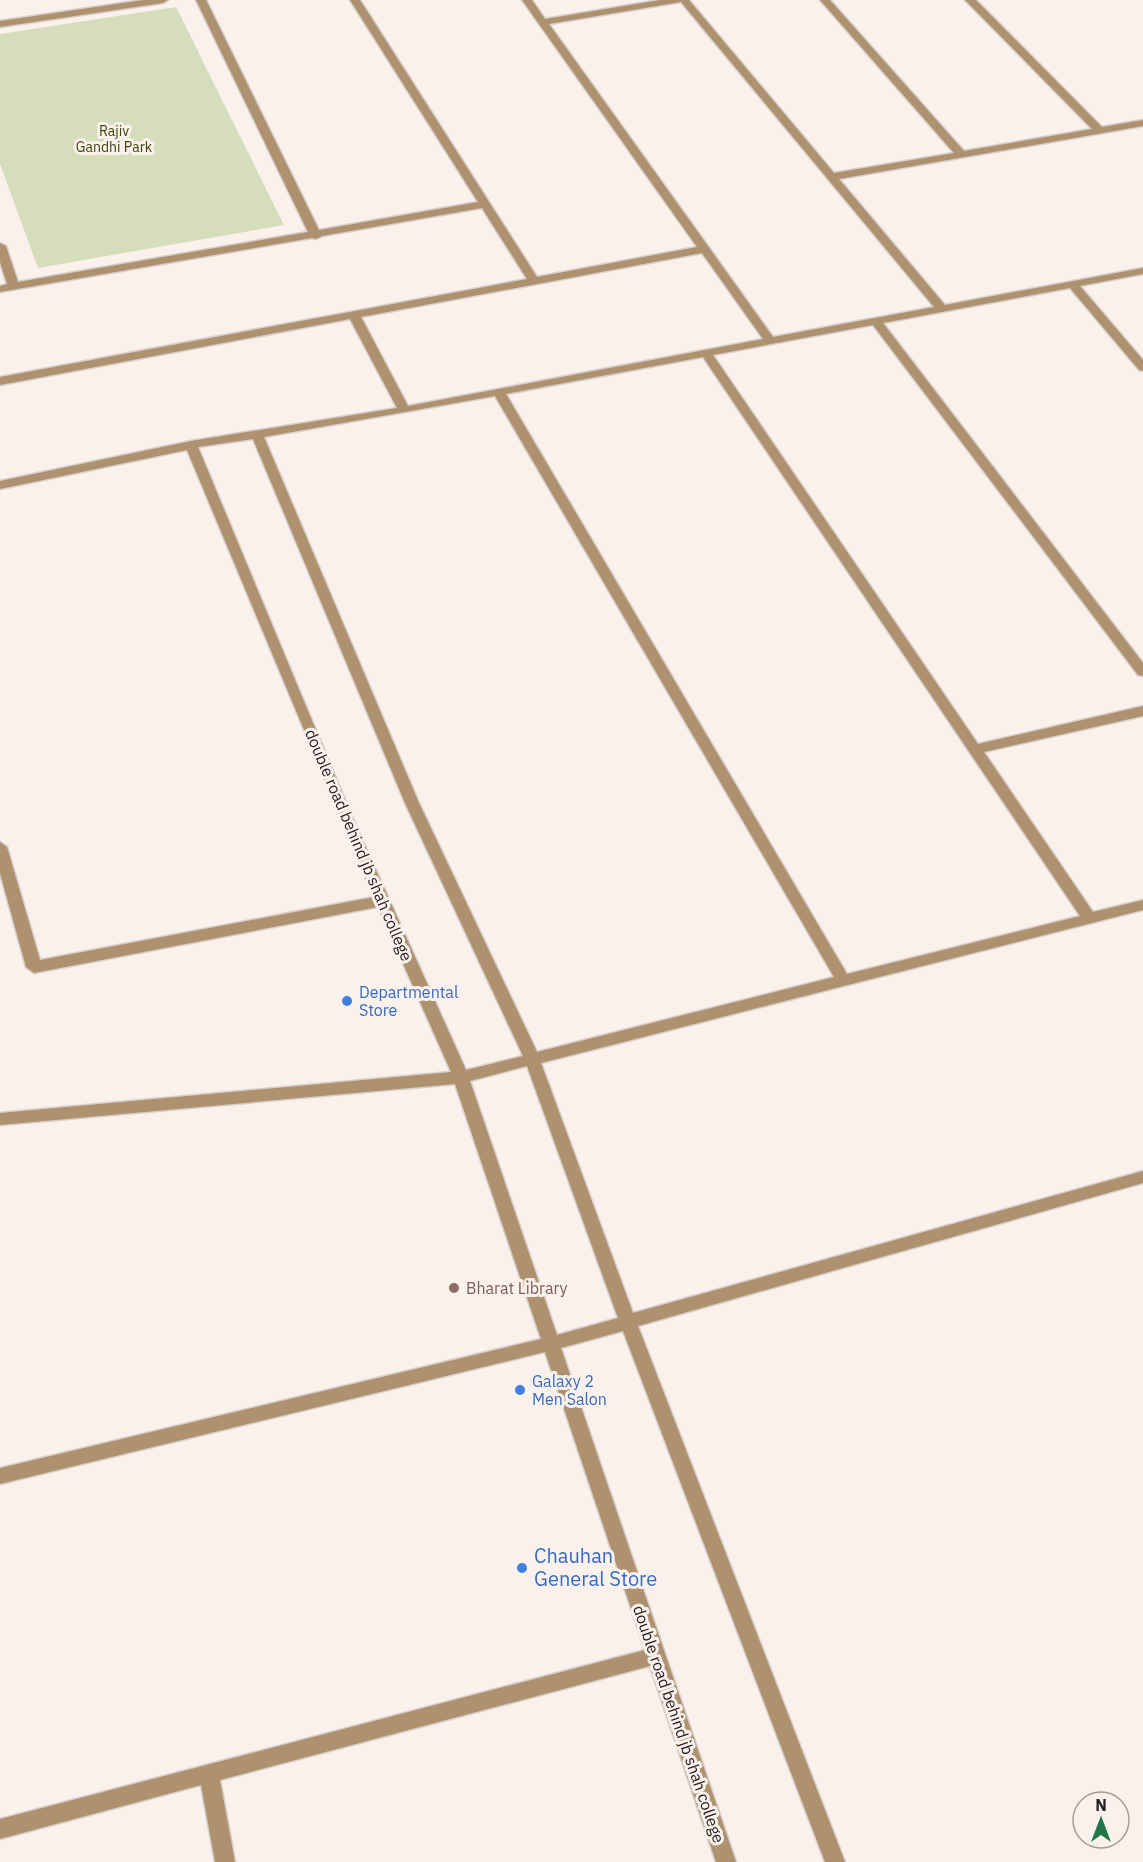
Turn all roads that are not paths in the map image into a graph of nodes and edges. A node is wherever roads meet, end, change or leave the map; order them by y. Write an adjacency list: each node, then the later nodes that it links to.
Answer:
1 (163, 0): 10 (street)
2 (201, 0): 16 (street)
3 (355, 0): 15 (street)
4 (527, 0): 9 (street)
5 (678, 0): 9 (street)
6 (684, 0): 14 (street)
7 (825, 0): 13 (street)
8 (970, 0): 12 (street)
9 (543, 22): 18 (street)
10 (0, 24)
11 (1143, 123): 12 (street)
12 (1099, 130): 13 (street)
13 (962, 154): 14 (street)
14 (832, 177): 24 (street)
15 (485, 204): 16 (street); 20 (street)
16 (316, 236): 22 (street)
17 (0, 246): 22 (street)
18 (704, 249): 20 (street); 27 (street)
19 (1143, 271): 21 (street)
20 (534, 281): 25 (street)
21 (1072, 284): 24 (street); 29 (street)
22 (14, 287): 23 (street)
23 (0, 289)
24 (942, 309): 26 (street)
25 (354, 315): 30 (street); 32 (street)
26 (876, 322): 27 (street); 36 (street)
27 (770, 341): 28 (street)
28 (706, 353): 31 (street); 38 (street)
29 (1143, 367)
30 (0, 381)
31 (500, 393): 32 (street); 43 (street)
32 (404, 410): 33 (street)
33 (257, 434): 34 (street); 44 (street)
34 (191, 445): 35 (street); 40 (street, double road behind jb shah college)
35 (0, 485)
36 (1143, 672)
37 (1143, 711): 38 (street)
38 (975, 749): 42 (street)
39 (0, 847): 40 (street)
40 (383, 901): 45 (street, double road behind jb shah college)
41 (1143, 905): 42 (street)
42 (1089, 918): 43 (street)
43 (843, 980): 44 (street)
44 (532, 1059): 45 (street); 48 (street)
45 (461, 1077): 46 (street); 49 (street, double road behind jb shah college)
46 (0, 1119)
47 (1143, 1177): 48 (street)
48 (628, 1322): 49 (street); 56 (street)
49 (550, 1344): 50 (street); 51 (street, double road behind jb shah college)
50 (0, 1476)
51 (656, 1656): 52 (street); 55 (street, double road behind jb shah college)
52 (208, 1773): 53 (street); 54 (street)
53 (0, 1829)
54 (225, 1862)
55 (726, 1862)
56 (836, 1862)

